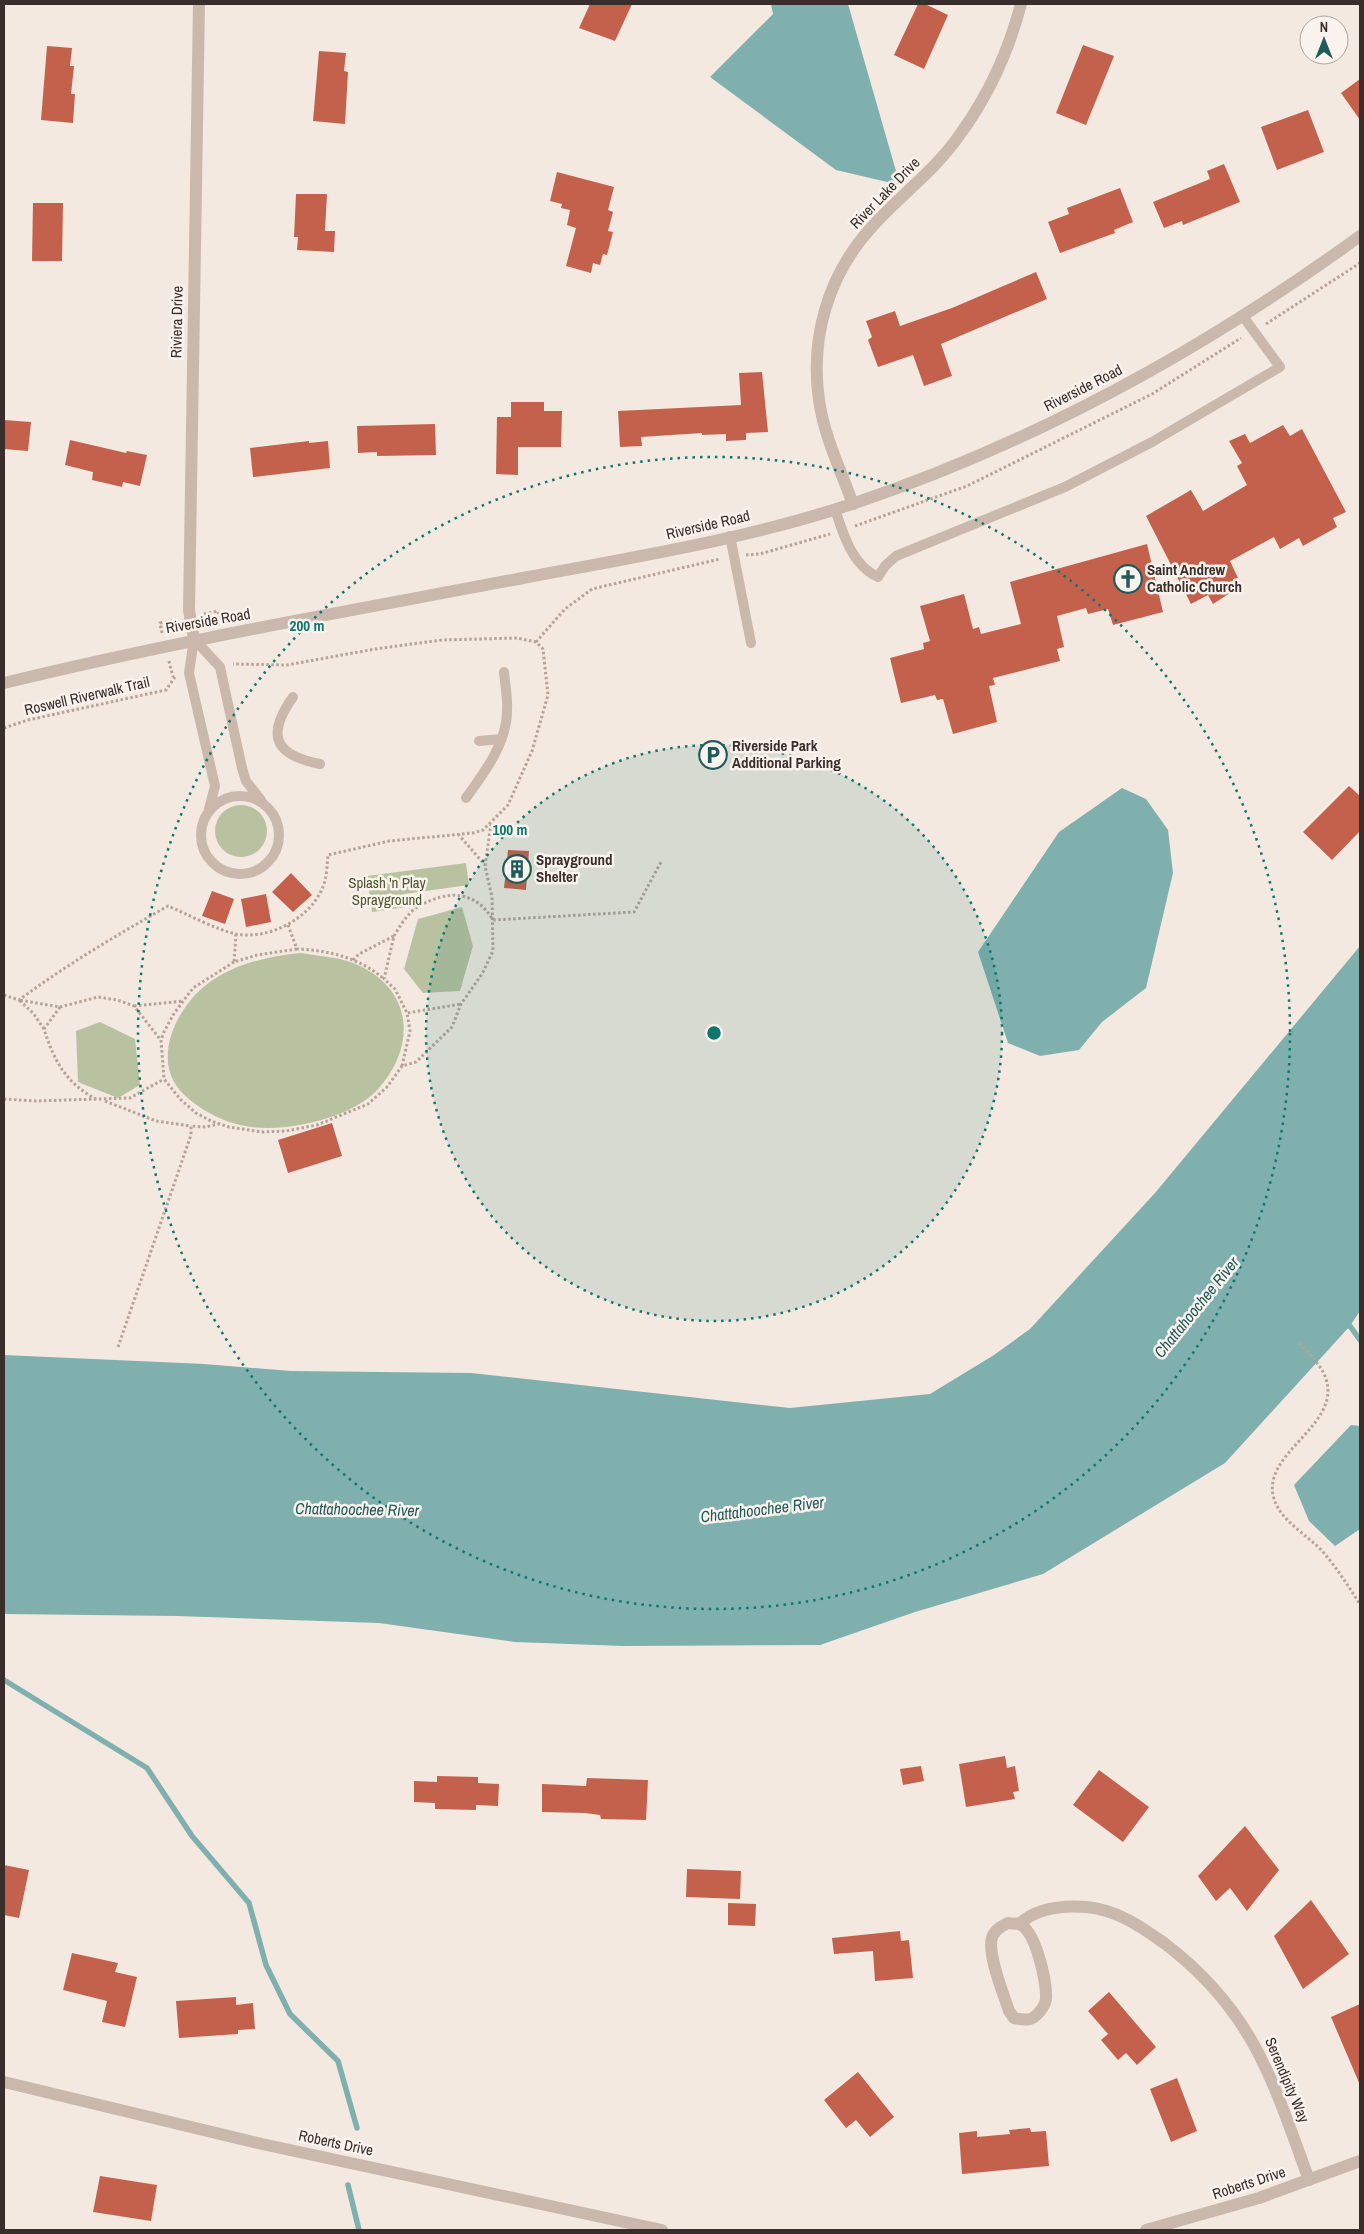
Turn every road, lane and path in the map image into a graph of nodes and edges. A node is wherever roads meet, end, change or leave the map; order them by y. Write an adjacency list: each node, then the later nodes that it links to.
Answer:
1 (199, 4): 8 (street, Riviera Drive)
2 (1020, 4): 5 (street, River Lake Drive)
3 (1360, 236): 4 (street, Riverside Road)
4 (1242, 315): 5 (street, Riverside Road); 6 (lane)
5 (853, 504): 6 (street, Riverside Road)
6 (835, 509): 7 (street, Riverside Road)
7 (730, 536): 8 (street, Riverside Road); 9 (lane)
8 (194, 639): 10 (lane); 12 (lane); 13 (street, Riverside Road)
9 (751, 643)
10 (220, 667): 20 (lane); 22 (path)
11 (504, 672): 16 (lane)
12 (190, 674): 15 (path, Roswell Riverwalk Trail); 21 (lane)
13 (4, 683)
14 (293, 697): 18 (lane)
15 (4, 728)
16 (500, 739): 17 (lane); 19 (lane)
17 (479, 741)
18 (320, 764)
19 (466, 798)
20 (264, 804): 21 (lane); 21 (lane)
21 (209, 812)
22 (491, 824): 23 (path); 25 (path)
23 (458, 834): 25 (path); 27 (path)
24 (662, 860): 26 (path)
25 (485, 866): 26 (path)
26 (493, 920): 29 (path); 37 (path)
27 (288, 925): 28 (path); 30 (path)
28 (236, 934): 32 (path); 35 (path)
29 (394, 936): 31 (path); 33 (path)
30 (297, 949): 31 (path); 32 (path)
31 (353, 960): 33 (path)
32 (234, 962): 36 (path)
33 (384, 979): 40 (path)
34 (4, 995): 35 (path)
35 (19, 1000): 39 (path); 41 (path)
36 (183, 1001): 38 (path); 42 (path)
37 (461, 1004): 40 (path); 43 (path)
38 (134, 1006): 39 (path); 42 (path)
39 (60, 1007): 41 (path)
40 (407, 1013): 43 (path)
41 (44, 1029): 46 (path)
42 (161, 1040): 44 (path)
43 (402, 1066): 48 (path)
44 (164, 1079): 47 (path); 48 (path)
45 (4, 1099): 46 (path)
46 (96, 1100): 47 (path)
47 (104, 1100): 49 (path)
48 (220, 1124): 49 (path)
49 (190, 1126): 51 (path)
50 (1300, 1342): 52 (path)
51 (118, 1347)
52 (1360, 1604)
53 (1020, 1924): 53 (street, Serendipity Way); 56 (street, Serendipity Way)
54 (4, 2082): 57 (street, Roberts Drive)
55 (1360, 2160): 56 (street, Roberts Drive)
56 (1309, 2180): 58 (street, Roberts Drive)
57 (662, 2230)
58 (1146, 2230)

